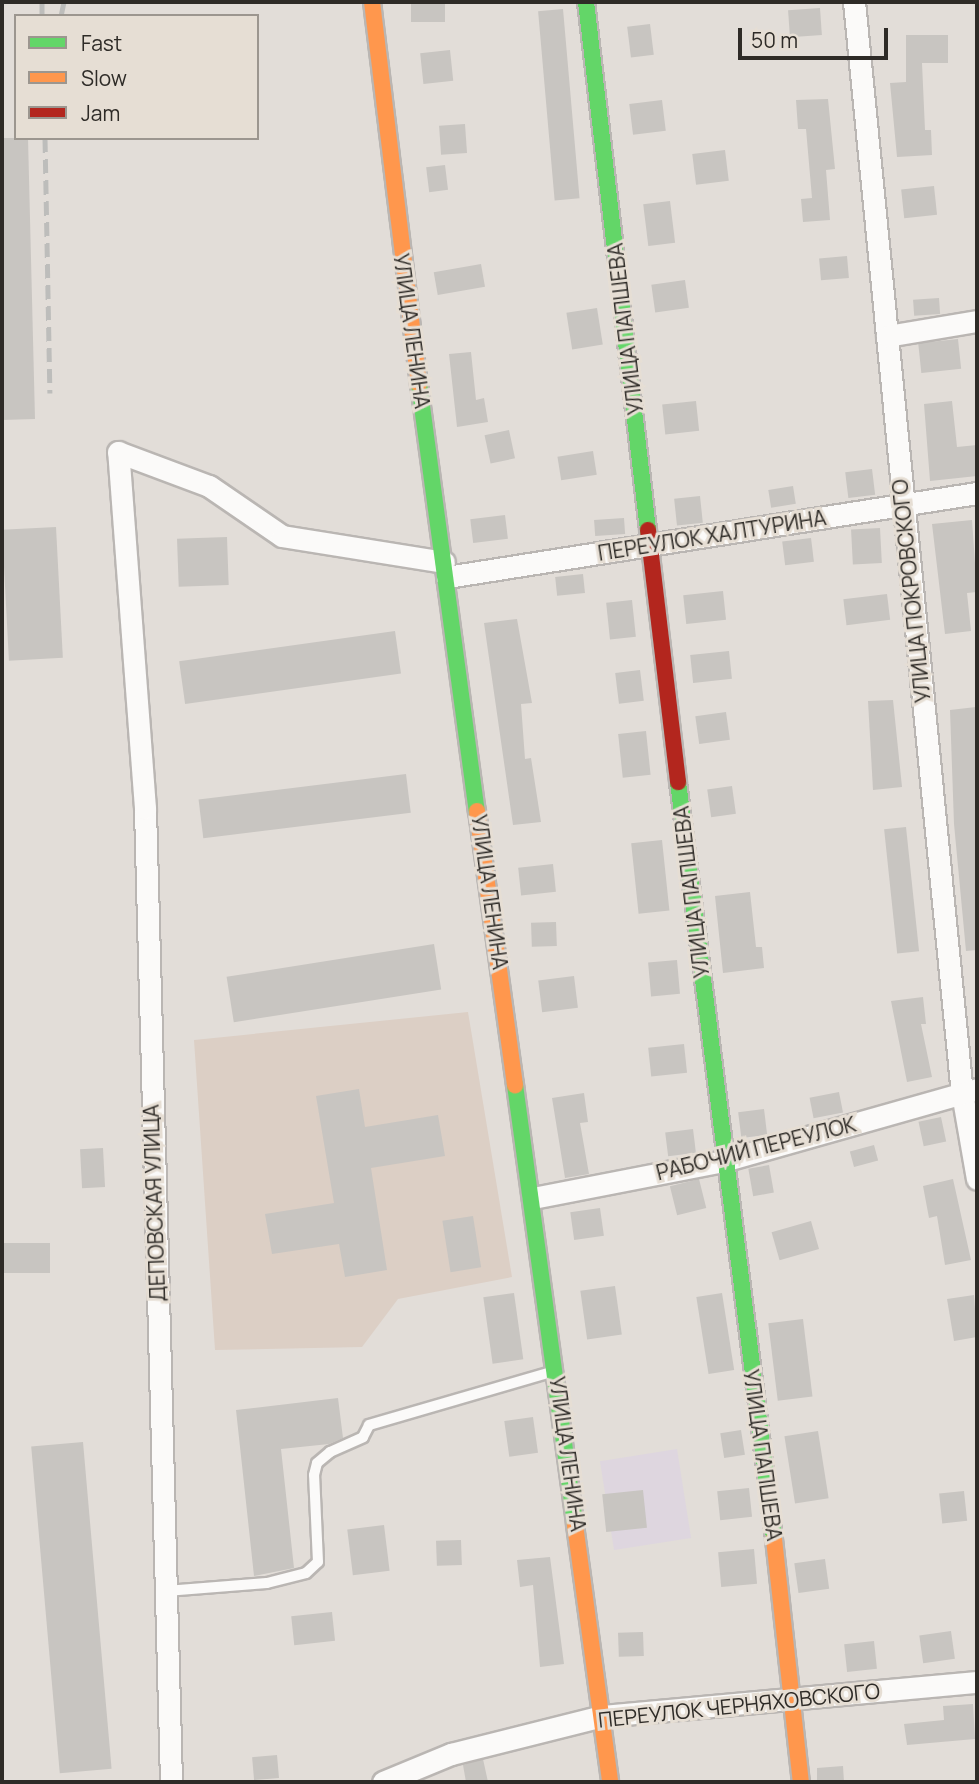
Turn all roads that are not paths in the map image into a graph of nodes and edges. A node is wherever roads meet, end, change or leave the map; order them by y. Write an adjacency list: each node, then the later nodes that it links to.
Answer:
1 (372, 2): 9 (street, УЛИЦА ЛЕНИНА)
2 (586, 2): 8 (street, УЛИЦА ПАПШЕВА)
3 (854, 2): 5 (street, УЛИЦА ПОКРОВСКОГО)
4 (977, 321): 5 (street)
5 (887, 336): 7 (street, УЛИЦА ПОКРОВСКОГО)
6 (977, 494): 7 (street, ПЕРЕУЛОК ХАЛТУРИНА)
7 (902, 506): 8 (street, ПЕРЕУЛОК ХАЛТУРИНА); 11 (street, УЛИЦА ПОКРОВСКОГО)
8 (650, 544): 9 (street, ПЕРЕУЛОК ХАЛТУРИНА); 12 (street, УЛИЦА ПАПШЕВА)
9 (446, 569): 10 (street, ПЕРЕУЛОК ХАЛТУРИНА); 14 (street, УЛИЦА ЛЕНИНА)
10 (128, 625): 16 (street, ДЕПОВСКАЯ УЛИЦА)
11 (970, 1091): 12 (street, РАБОЧИЙ ПЕРЕУЛОК); 13 (street, УЛИЦА ПОКРОВСКОГО)
12 (723, 1161): 14 (street, РАБОЧИЙ ПЕРЕУЛОК); 18 (street, УЛИЦА ПАПШЕВА)
13 (977, 1179)
14 (533, 1198): 15 (street, УЛИЦА ЛЕНИНА)
15 (557, 1370): 16 (lane); 19 (street, УЛИЦА ЛЕНИНА)
16 (166, 1591): 20 (street, ДЕПОВСКАЯ УЛИЦА)
17 (977, 1682): 18 (street, ПЕРЕУЛОК ЧЕРНЯХОВСКОГО)
18 (795, 1700): 19 (street, ПЕРЕУЛОК ЧЕРНЯХОВСКОГО); 23 (street, УЛИЦА ПАПШЕВА)
19 (602, 1716): 21 (street, ПЕРЕУЛОК ЧЕРНЯХОВСКОГО); 22 (street, УЛИЦА ЛЕНИНА)
20 (171, 1782)
21 (383, 1782)
22 (610, 1782)
23 (801, 1782)

